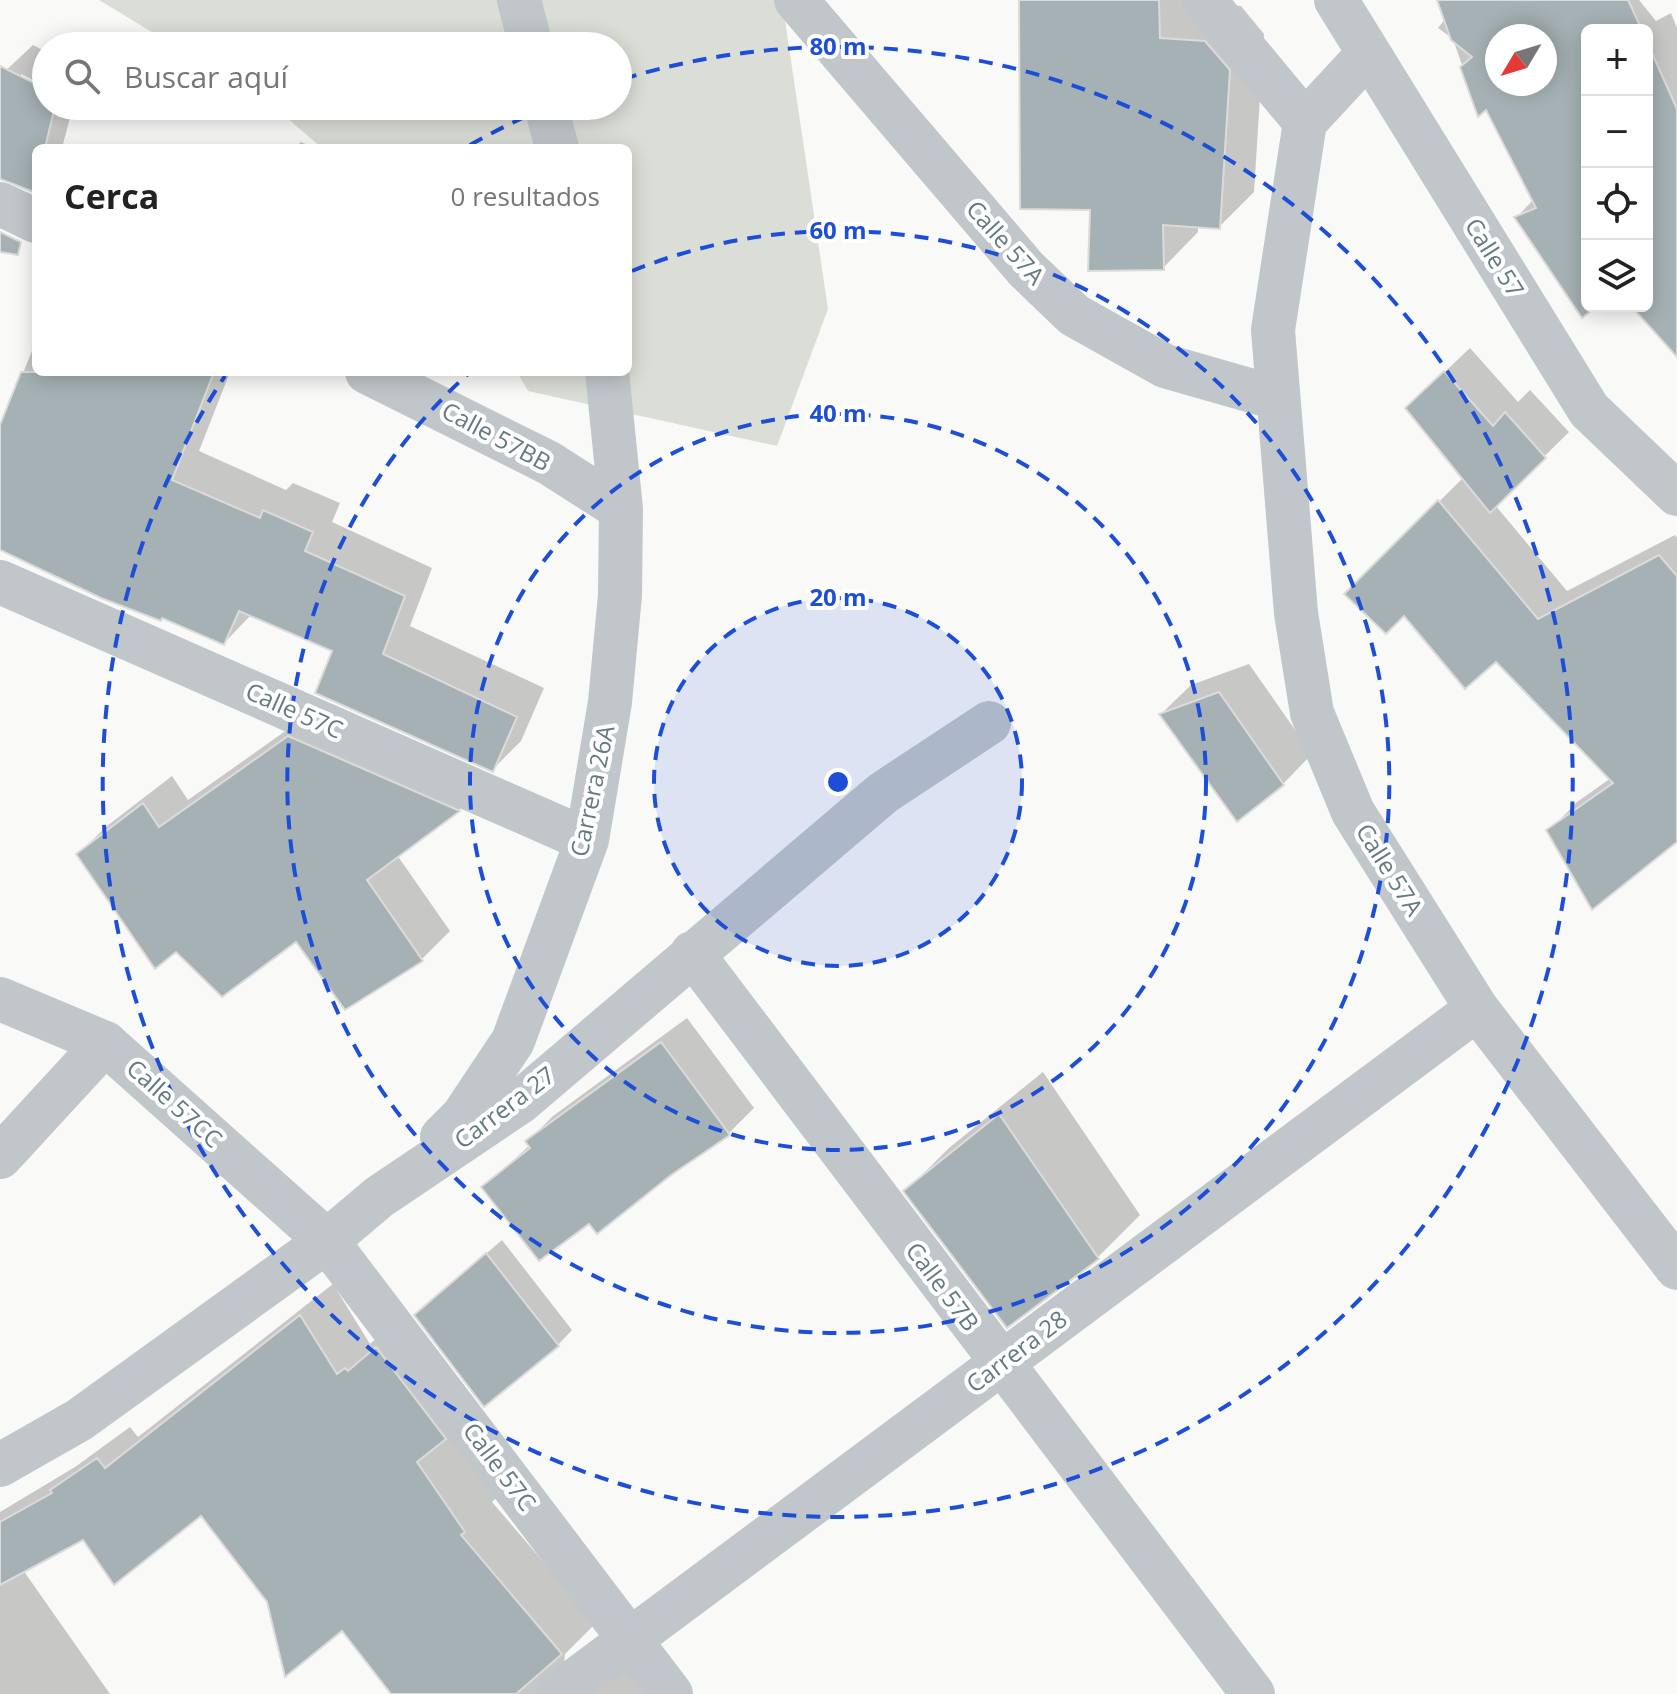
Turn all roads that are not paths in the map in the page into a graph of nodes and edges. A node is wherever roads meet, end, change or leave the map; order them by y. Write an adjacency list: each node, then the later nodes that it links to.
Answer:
1 (519, 0): 5 (street)
2 (796, 0): 14 (street, Calle 57A)
3 (1204, 0): 8 (street)
4 (1336, 0): 6 (street, Calle 57)
5 (527, 32)
6 (1368, 54): 8 (street); 15 (street, Calle 57)
7 (550, 120): 9 (street)
8 (1305, 122): 14 (street, Calle 57A)
9 (556, 144)
10 (0, 204): 11 (street)
11 (32, 219)
12 (375, 376): 16 (street, Calle 57BB)
13 (607, 376): 16 (street, Carrera 26A)
14 (1277, 398): 22 (street, Calle 57A)
15 (1677, 494)
16 (621, 509): 19 (street, Carrera 26A)
17 (0, 582): 19 (street, Calle 57C)
18 (989, 723): 20 (street, Carrera 27)
19 (587, 840): 25 (street, Carrera 26A)
20 (692, 953): 25 (street, Carrera 27); 28 (street, Calle 57B)
21 (0, 999): 23 (street, Calle 57CC)
22 (1477, 1009): 27 (street, Calle 57A); 28 (street, Carrera 28)
23 (105, 1043): 24 (street); 26 (street, Calle 57CC)
24 (0, 1157)
25 (379, 1197): 26 (street, Carrera 27)
26 (327, 1241): 29 (street, Carrera 27); 30 (street, Calle 57C)
27 (1677, 1268)
28 (1000, 1364): 30 (street, Carrera 28); 33 (street, Calle 57B)
29 (0, 1465)
30 (630, 1640): 31 (street, Carrera 28); 32 (street, Calle 57C)
31 (557, 1694)
32 (671, 1694)
33 (1253, 1694)

